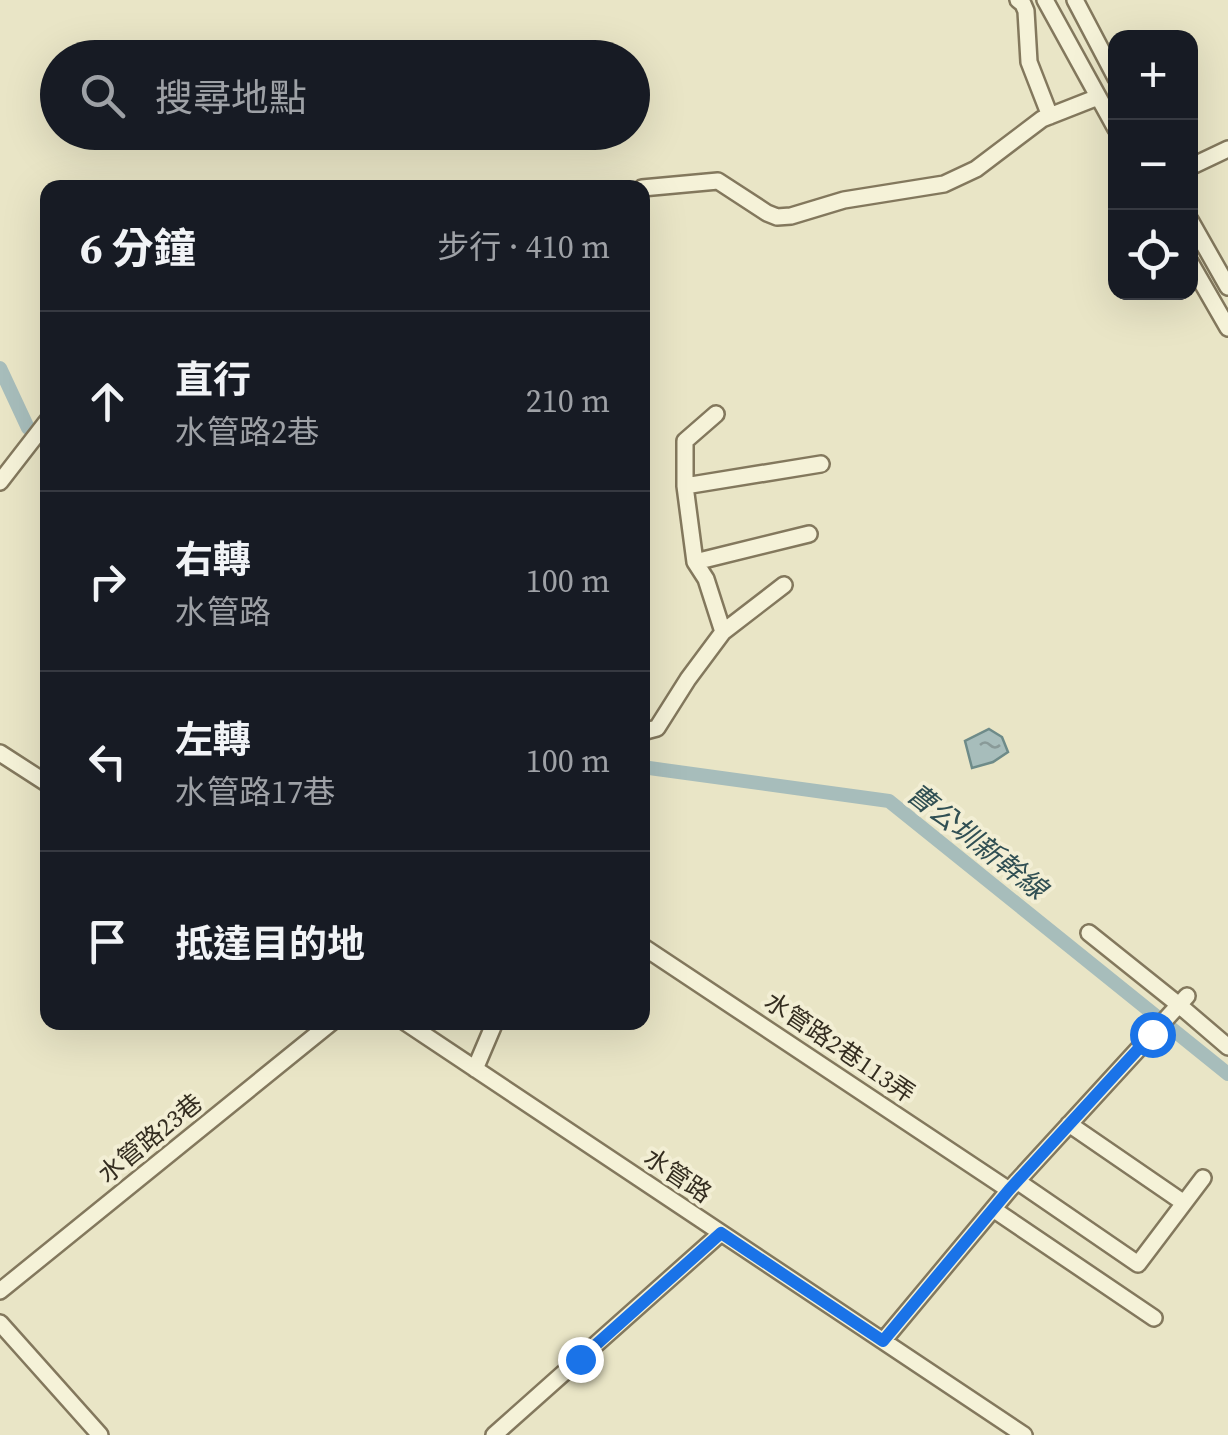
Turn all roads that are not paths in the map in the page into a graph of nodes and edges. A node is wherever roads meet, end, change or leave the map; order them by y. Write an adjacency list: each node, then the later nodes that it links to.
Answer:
1 (1018, 0): 6 (street)
2 (1045, 0): 5 (street)
3 (1075, 0): 4 (street)
4 (1108, 63)
5 (1098, 97): 6 (street); 7 (street)
6 (1050, 116): 10 (street)
7 (1111, 120)
8 (1228, 149): 9 (street)
9 (1198, 163)
10 (650, 187)
11 (1198, 234): 13 (street)
12 (1198, 276): 14 (street)
13 (1228, 287)
14 (1228, 328)
15 (716, 414): 19 (street)
16 (40, 430): 18 (street)
17 (821, 464): 19 (street)
18 (0, 482)
19 (685, 486): 21 (street)
20 (809, 534): 21 (street)
21 (695, 562): 23 (street)
22 (784, 585): 23 (street)
23 (723, 632): 24 (street)
24 (650, 730)
25 (0, 752): 26 (street)
26 (40, 779)
27 (1089, 933): 29 (street)
28 (650, 951): 37 (street, 水管路2巷113弄)
29 (1180, 1004): 33 (street); 35 (street)
30 (322, 1030): 41 (street, 水管路23巷)
31 (417, 1030): 34 (street, 水管路)
32 (492, 1030): 34 (street)
33 (1228, 1048)
34 (475, 1069): 40 (street, 水管路)
35 (1069, 1124): 37 (street); 38 (street)
36 (1203, 1178): 38 (street)
37 (1013, 1185): 38 (street, 水管路2巷113弄); 39 (street)
38 (1184, 1203)
39 (993, 1209): 42 (street); 44 (street)
40 (721, 1233): 44 (street, 水管路); 46 (street)
41 (0, 1292)
42 (1154, 1318)
43 (0, 1323): 45 (street)
44 (883, 1341): 47 (street, 水管路)
45 (100, 1435)
46 (494, 1435)
47 (1024, 1435)

